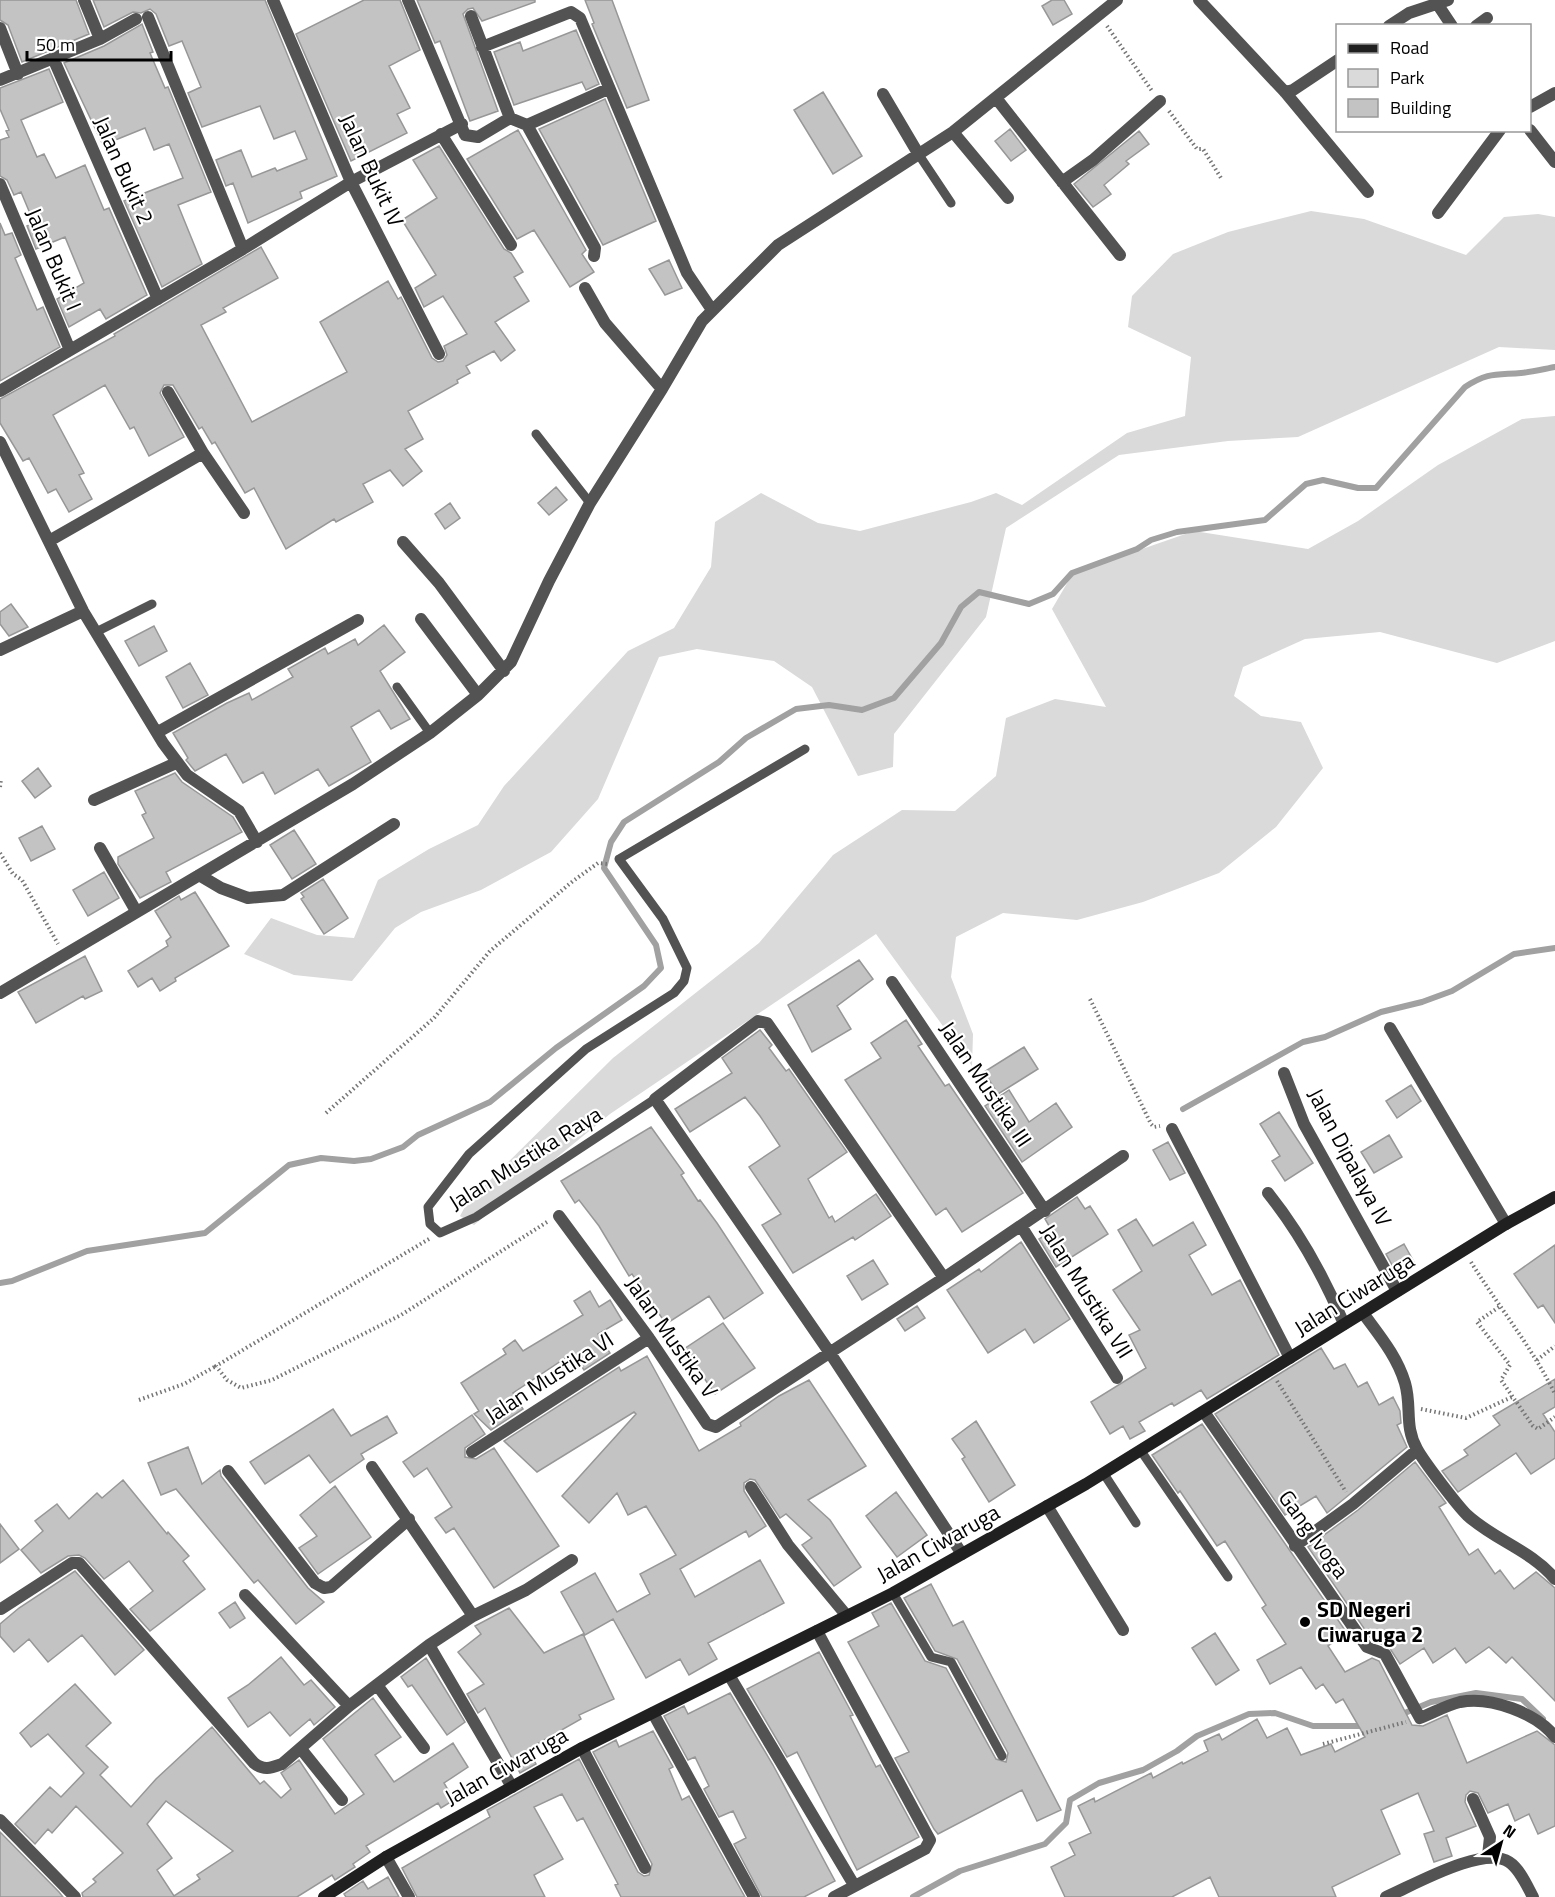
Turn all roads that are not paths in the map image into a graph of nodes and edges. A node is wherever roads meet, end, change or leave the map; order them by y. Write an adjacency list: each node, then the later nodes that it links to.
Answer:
1 (84, 0): 11 (street)
2 (273, 0): 33 (street, Jalan Bukit IV)
3 (408, 0): 25 (street)
4 (1117, 0): 21 (street)
5 (1199, 0): 18 (street)
6 (1443, 3): 8 (street); 9 (street)
7 (471, 16): 12 (street)
8 (1392, 24)
9 (1451, 24)
10 (0, 28): 15 (street)
11 (100, 39): 13 (street); 41 (street)
12 (482, 47): 17 (street); 24 (street)
13 (53, 58): 15 (street); 45 (street, Jalan Bukit 2)
14 (1336, 61): 18 (street)
15 (18, 74): 16 (street)
16 (0, 80)
17 (608, 89): 26 (street); 46 (street)
18 (1285, 92): 36 (street)
19 (1555, 93): 23 (street)
20 (883, 94): 31 (street)
21 (996, 98): 28 (street); 34 (street)
22 (1160, 102): 34 (street)
23 (1531, 106)
24 (510, 118): 25 (street); 26 (street)
25 (462, 124): 30 (street)
26 (527, 124): 42 (street)
27 (1531, 131): 32 (street)
28 (953, 132): 31 (street); 37 (street)
29 (1499, 132): 39 (street)
30 (441, 134): 33 (street); 40 (street)
31 (919, 155): 38 (lane); 46 (street)
32 (1555, 162)
33 (351, 182): 41 (street); 48 (street, Jalan Bukit IV)
34 (1062, 182): 43 (street)
35 (0, 184): 47 (street, Jalan Bukit I)
36 (1368, 192)
37 (1008, 198)
38 (951, 203)
39 (1438, 213)
40 (511, 245)
41 (243, 249): 45 (street)
42 (594, 255)
43 (1120, 255)
44 (585, 288): 49 (street)
45 (158, 299): 47 (street)
46 (712, 310): 49 (street)
47 (70, 350): 50 (street)
48 (439, 354)
49 (663, 389): 55 (street)
50 (0, 392)
51 (168, 392): 54 (street)
52 (536, 434): 55 (lane)
53 (0, 442): 57 (street)
54 (203, 453): 56 (street); 57 (street)
55 (590, 503): 65 (street)
56 (244, 513)
57 (49, 541): 60 (street)
58 (403, 542): 65 (street)
59 (152, 604): 63 (lane)
60 (83, 611): 63 (street); 64 (street)
61 (421, 619): 67 (street)
62 (358, 620): 68 (street)
63 (96, 632): 68 (street)
64 (0, 650)
65 (504, 671): 67 (street)
66 (397, 687): 69 (lane)
67 (478, 695): 69 (street)
68 (158, 732): 71 (street)
69 (430, 733): 74 (street)
70 (805, 749): 82 (lane, Jalan Mustika Raya)
71 (176, 763): 72 (street); 74 (street)
72 (94, 800)
73 (394, 824): 76 (street)
74 (257, 842): 76 (street)
75 (100, 848): 77 (street)
76 (199, 875): 77 (street)
77 (136, 911): 79 (street)
78 (892, 982): 87 (street, Jalan Mustika III)
79 (0, 993)
80 (1390, 1028): 89 (street)
81 (1284, 1073): 92 (street, Jalan Dipalaya IV)
82 (655, 1099): 91 (street); 96 (street)
83 (1172, 1129): 97 (street)
84 (1124, 1156): 87 (street)
85 (1268, 1193): 94 (street)
86 (1555, 1197): 89 (street, Jalan Ciwaruga)
87 (1045, 1210): 90 (street)
88 (553, 1219): 95 (street, Jalan Mustika V)
89 (1506, 1224): 92 (street, Jalan Ciwaruga)
90 (1021, 1226): 91 (street); 98 (street, Jalan Mustika VII)
91 (944, 1278): 96 (street)
92 (1398, 1291): 93 (street, Jalan Ciwaruga)
93 (1363, 1313): 94 (street, Jalan Ciwaruga); 100 (street)
94 (1344, 1324): 97 (street, Jalan Ciwaruga)
95 (649, 1338): 96 (street, Jalan Mustika V); 102 (street, Jalan Mustika VI)
96 (830, 1353): 111 (street)
97 (1290, 1358): 99 (street, Jalan Ciwaruga)
98 (1117, 1378)
99 (1204, 1412): 101 (street, Jalan Ciwaruga); 110 (street, Gang Ivoga)
100 (1418, 1450): 110 (street); 114 (street)
101 (1141, 1451): 105 (street, Jalan Ciwaruga); 113 (lane)
102 (472, 1452)
103 (372, 1467): 108 (street)
104 (228, 1471): 108 (street)
105 (1104, 1474): 107 (street, Jalan Ciwaruga); 109 (lane)
106 (751, 1487): 119 (street)
107 (1047, 1506): 111 (street, Jalan Ciwaruga); 120 (street)
108 (409, 1519): 118 (street)
109 (1136, 1523)
110 (1296, 1546): 127 (street, Gang Ivoga)
111 (962, 1554): 115 (street, Jalan Ciwaruga)
112 (572, 1560): 118 (street)
113 (1228, 1577)
114 (1555, 1579)
115 (893, 1593): 119 (street, Jalan Ciwaruga); 131 (lane)
116 (245, 1596): 125 (street)
117 (1, 1609): 130 (street)
118 (473, 1616): 122 (street)
119 (847, 1616): 121 (street, Jalan Ciwaruga)
120 (1123, 1630)
121 (817, 1631): 123 (street, Jalan Ciwaruga); 139 (street)
122 (429, 1645): 124 (street); 132 (street)
123 (729, 1675): 126 (street, Jalan Ciwaruga); 139 (street)
124 (377, 1685): 125 (street); 128 (street)
125 (349, 1706): 130 (street)
126 (653, 1713): 129 (street, Jalan Ciwaruga); 143 (street)
127 (1555, 1737)
128 (424, 1748)
129 (582, 1748): 132 (street, Jalan Ciwaruga); 138 (street)
130 (301, 1749): 134 (street)
131 (1002, 1756)
132 (512, 1787): 137 (street, Jalan Ciwaruga)
133 (1473, 1798): 136 (street)
134 (342, 1800)
135 (2, 1824): 140 (street)
136 (1488, 1856): 145 (street); 146 (street)
137 (386, 1857): 141 (street, Jalan Ciwaruga); 142 (street)
138 (645, 1868)
139 (854, 1886): 144 (street)
140 (75, 1897)
141 (324, 1897)
142 (409, 1897)
143 (754, 1897)
144 (834, 1897)
145 (1386, 1897)
146 (1533, 1897)

